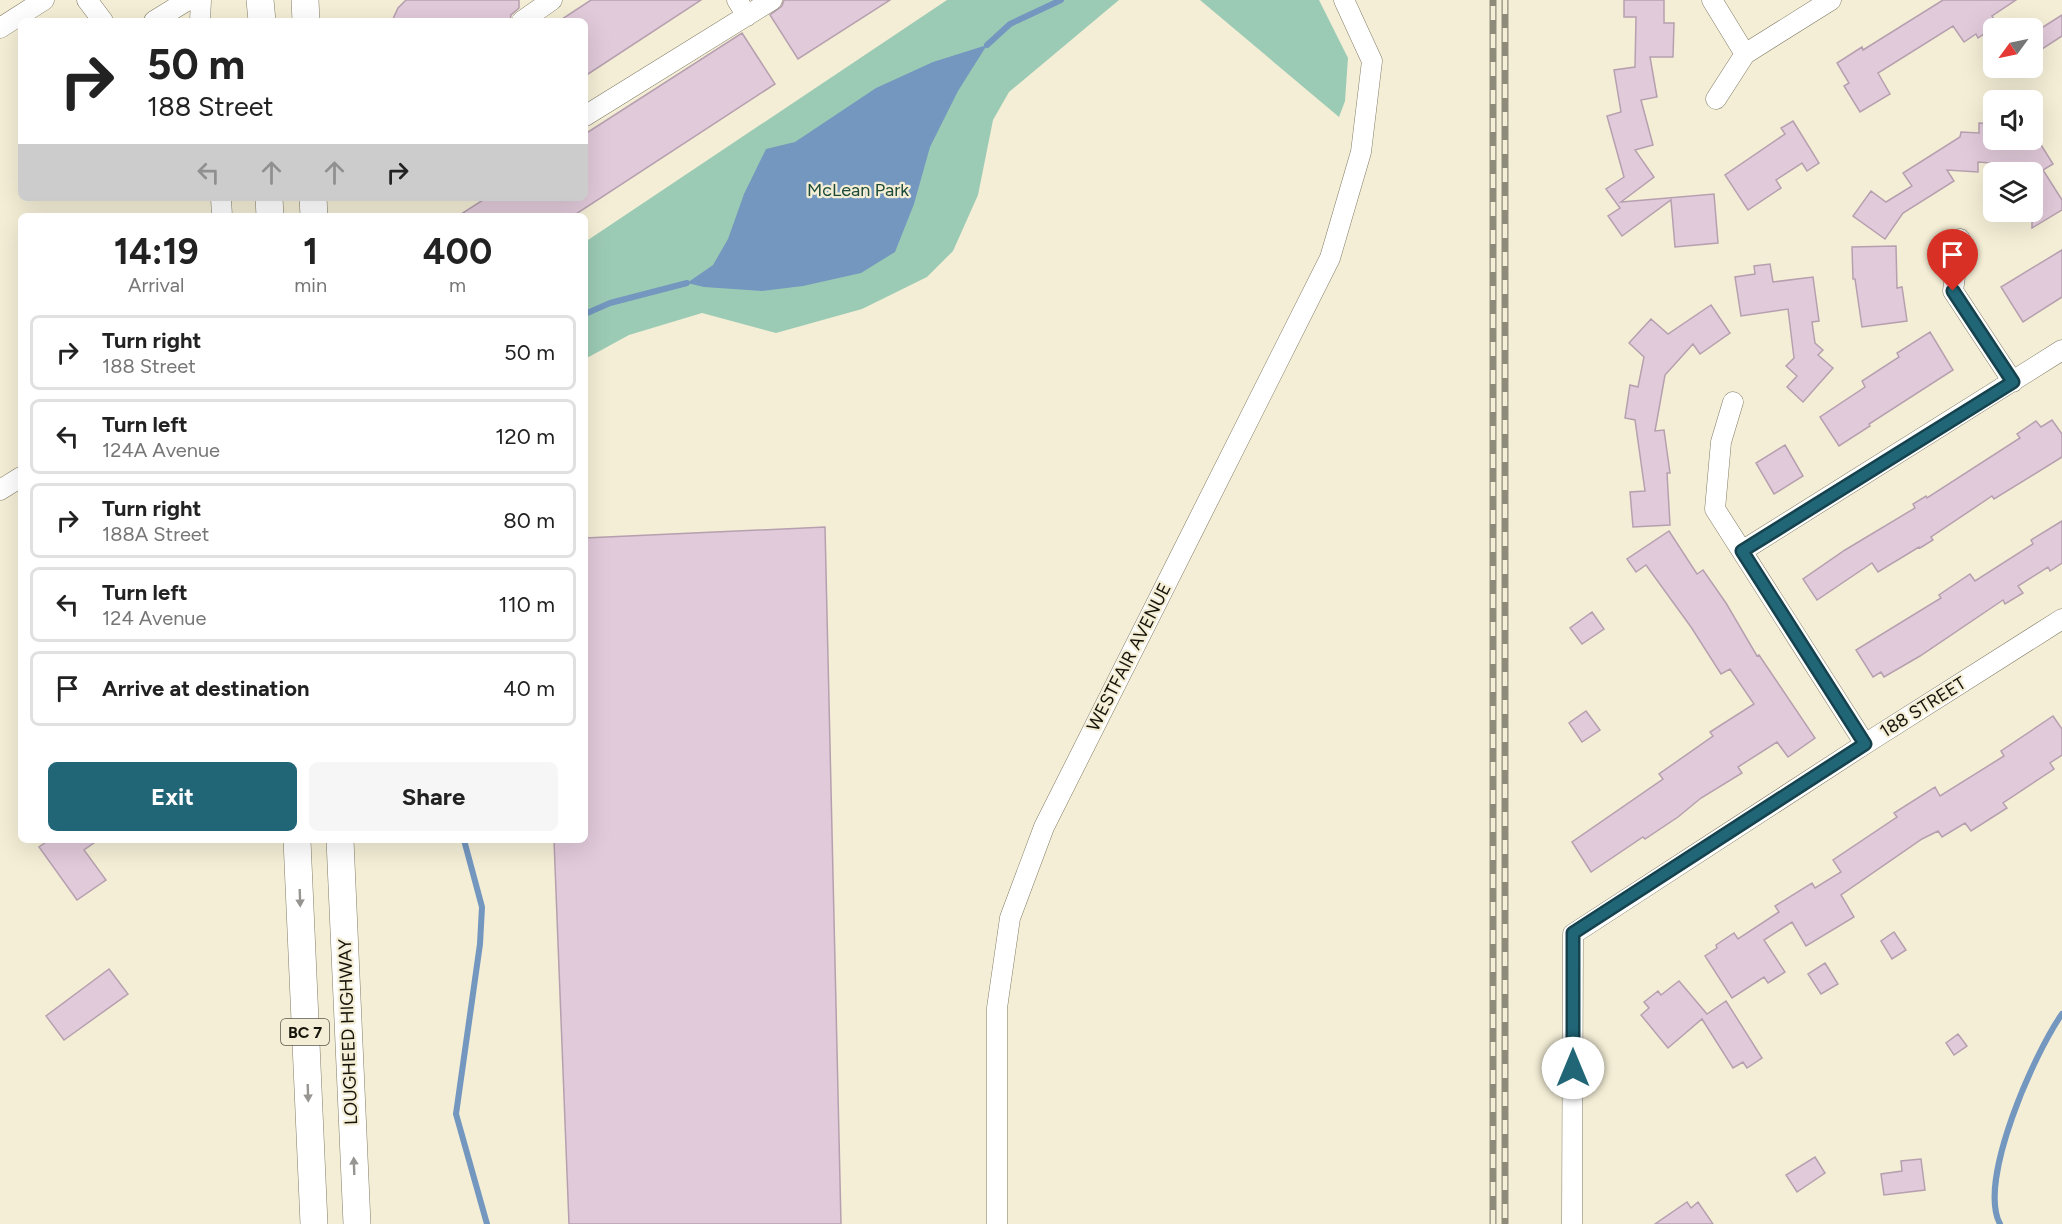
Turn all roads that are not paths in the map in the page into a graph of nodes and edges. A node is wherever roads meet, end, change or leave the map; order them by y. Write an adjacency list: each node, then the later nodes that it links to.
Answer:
1 (44, 0): 19 (street)
2 (87, 0): 13 (street)
3 (188, 0): 14 (street)
4 (201, 0): 15 (street)
5 (260, 0): 16 (highway)
6 (305, 0): 17 (highway)
7 (552, 0): 18 (street)
8 (772, 0): 12 (street)
9 (1344, 0): 36 (street, WESTFAIR AVENUE)
10 (1712, 0): 20 (street)
11 (1831, 0): 20 (street)
12 (742, 8): 22 (street)
13 (101, 18)
14 (159, 18)
15 (200, 18)
16 (262, 18)
17 (306, 18)
18 (526, 18)
19 (0, 28)
20 (1745, 54): 21 (street)
21 (1716, 99)
22 (588, 114)
23 (1960, 239): 25 (street)
24 (2062, 350): 25 (street)
25 (2013, 382): 29 (street)
26 (1733, 402): 29 (street)
27 (18, 479): 28 (street)
28 (0, 490)
29 (1742, 551): 31 (street)
30 (2062, 619): 31 (street, 188 STREET)
31 (1865, 744): 37 (street, 188 STREET)
32 (297, 843): 34 (highway, BC 7, one-way to 34)
33 (340, 843): 35 (highway, LOUGHEED HIGHWAY / BC 7, one-way to 33)
34 (314, 1224)
35 (357, 1224)
36 (997, 1224)
37 (1572, 1224)

